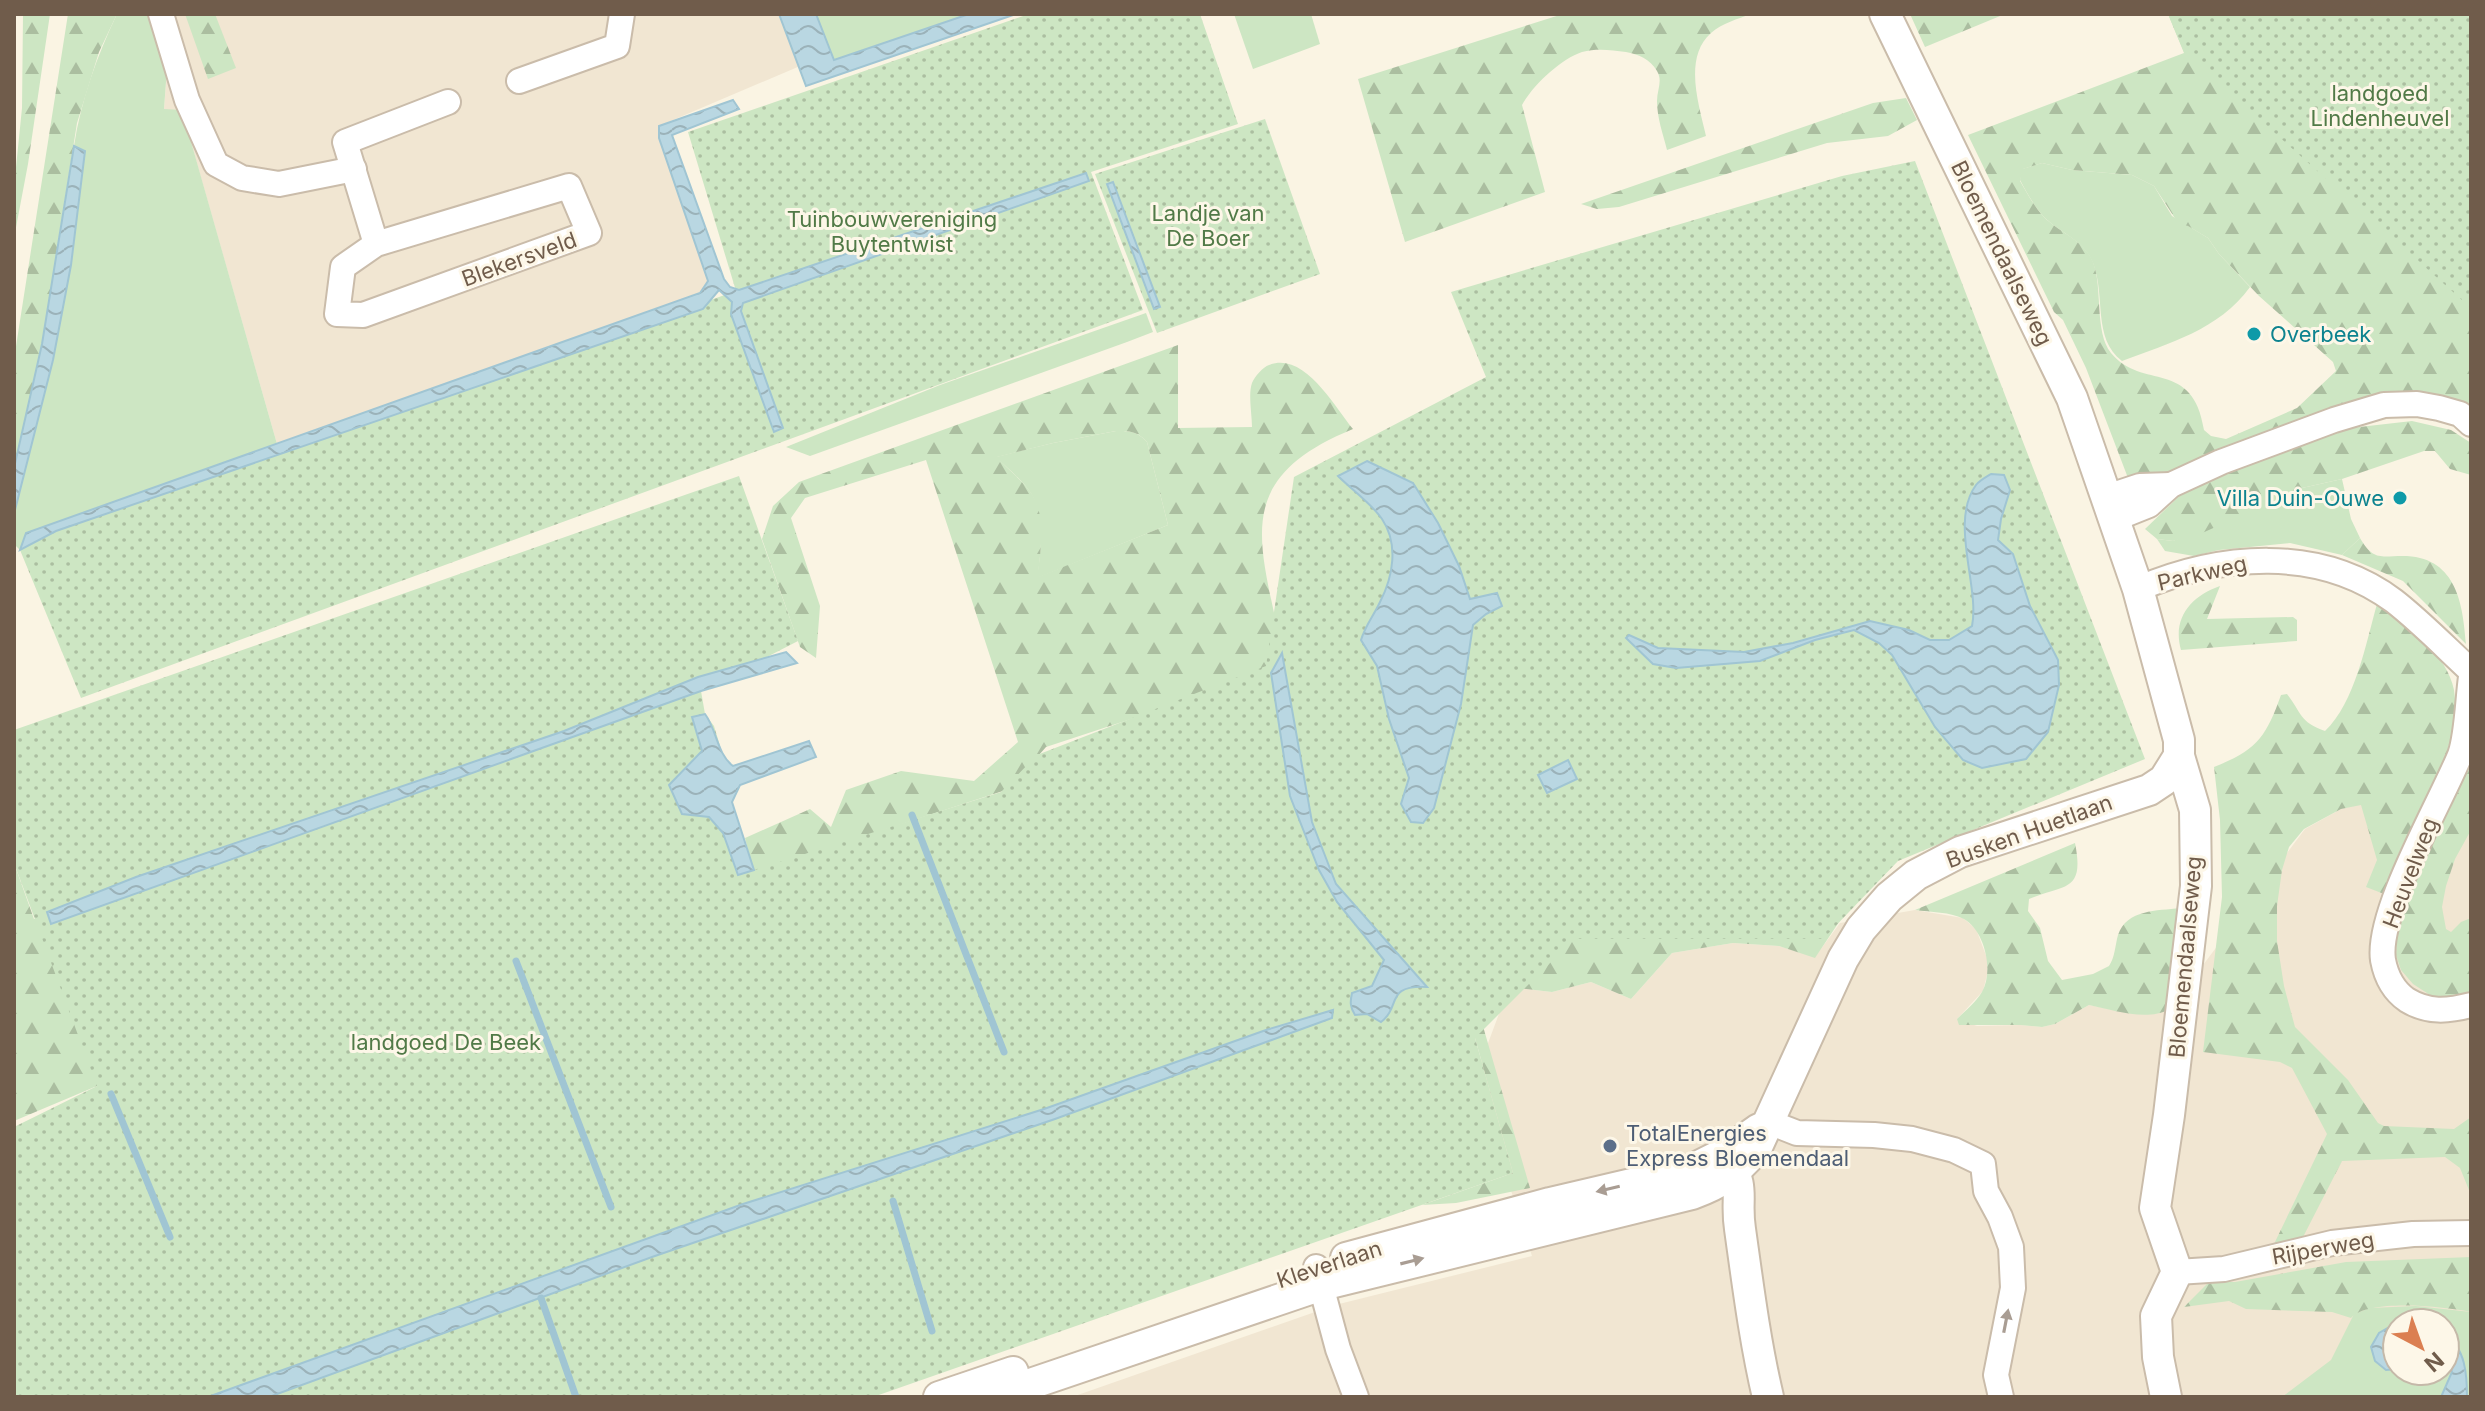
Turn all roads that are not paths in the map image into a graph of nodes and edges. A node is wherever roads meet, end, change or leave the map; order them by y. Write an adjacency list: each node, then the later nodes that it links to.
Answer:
1 (161, 14): 6 (street)
2 (622, 14): 4 (street)
3 (1885, 14): 9 (street, Bloemendaalseweg)
4 (519, 81)
5 (448, 102): 6 (street)
6 (354, 169): 7 (street)
7 (376, 244): 7 (street, Blekersveld)
8 (2471, 424): 9 (street)
9 (2111, 508): 10 (street, Bloemendaalseweg)
10 (2138, 589): 11 (street, Parkweg); 12 (street, Bloemendaalseweg)
11 (2471, 674): 13 (street, Heuvelweg)
12 (2179, 756): 14 (street, Busken Huetlaan); 17 (street, Bloemendaalseweg)
13 (2471, 1005)
14 (1769, 1122): 15 (street, Busken Huetlaan); 23 (street, one-way to 14)
15 (1722, 1168): 18 (street, Kleverlaan); 22 (street)
16 (2471, 1233): 17 (street, Rijperweg)
17 (2177, 1272): 24 (street)
18 (1319, 1276): 19 (street, Kleverlaan); 20 (street, Kleverlaan); 21 (street)
19 (939, 1397)
20 (992, 1397)
21 (1356, 1397)
22 (1768, 1397)
23 (2001, 1397)
24 (2166, 1397)

